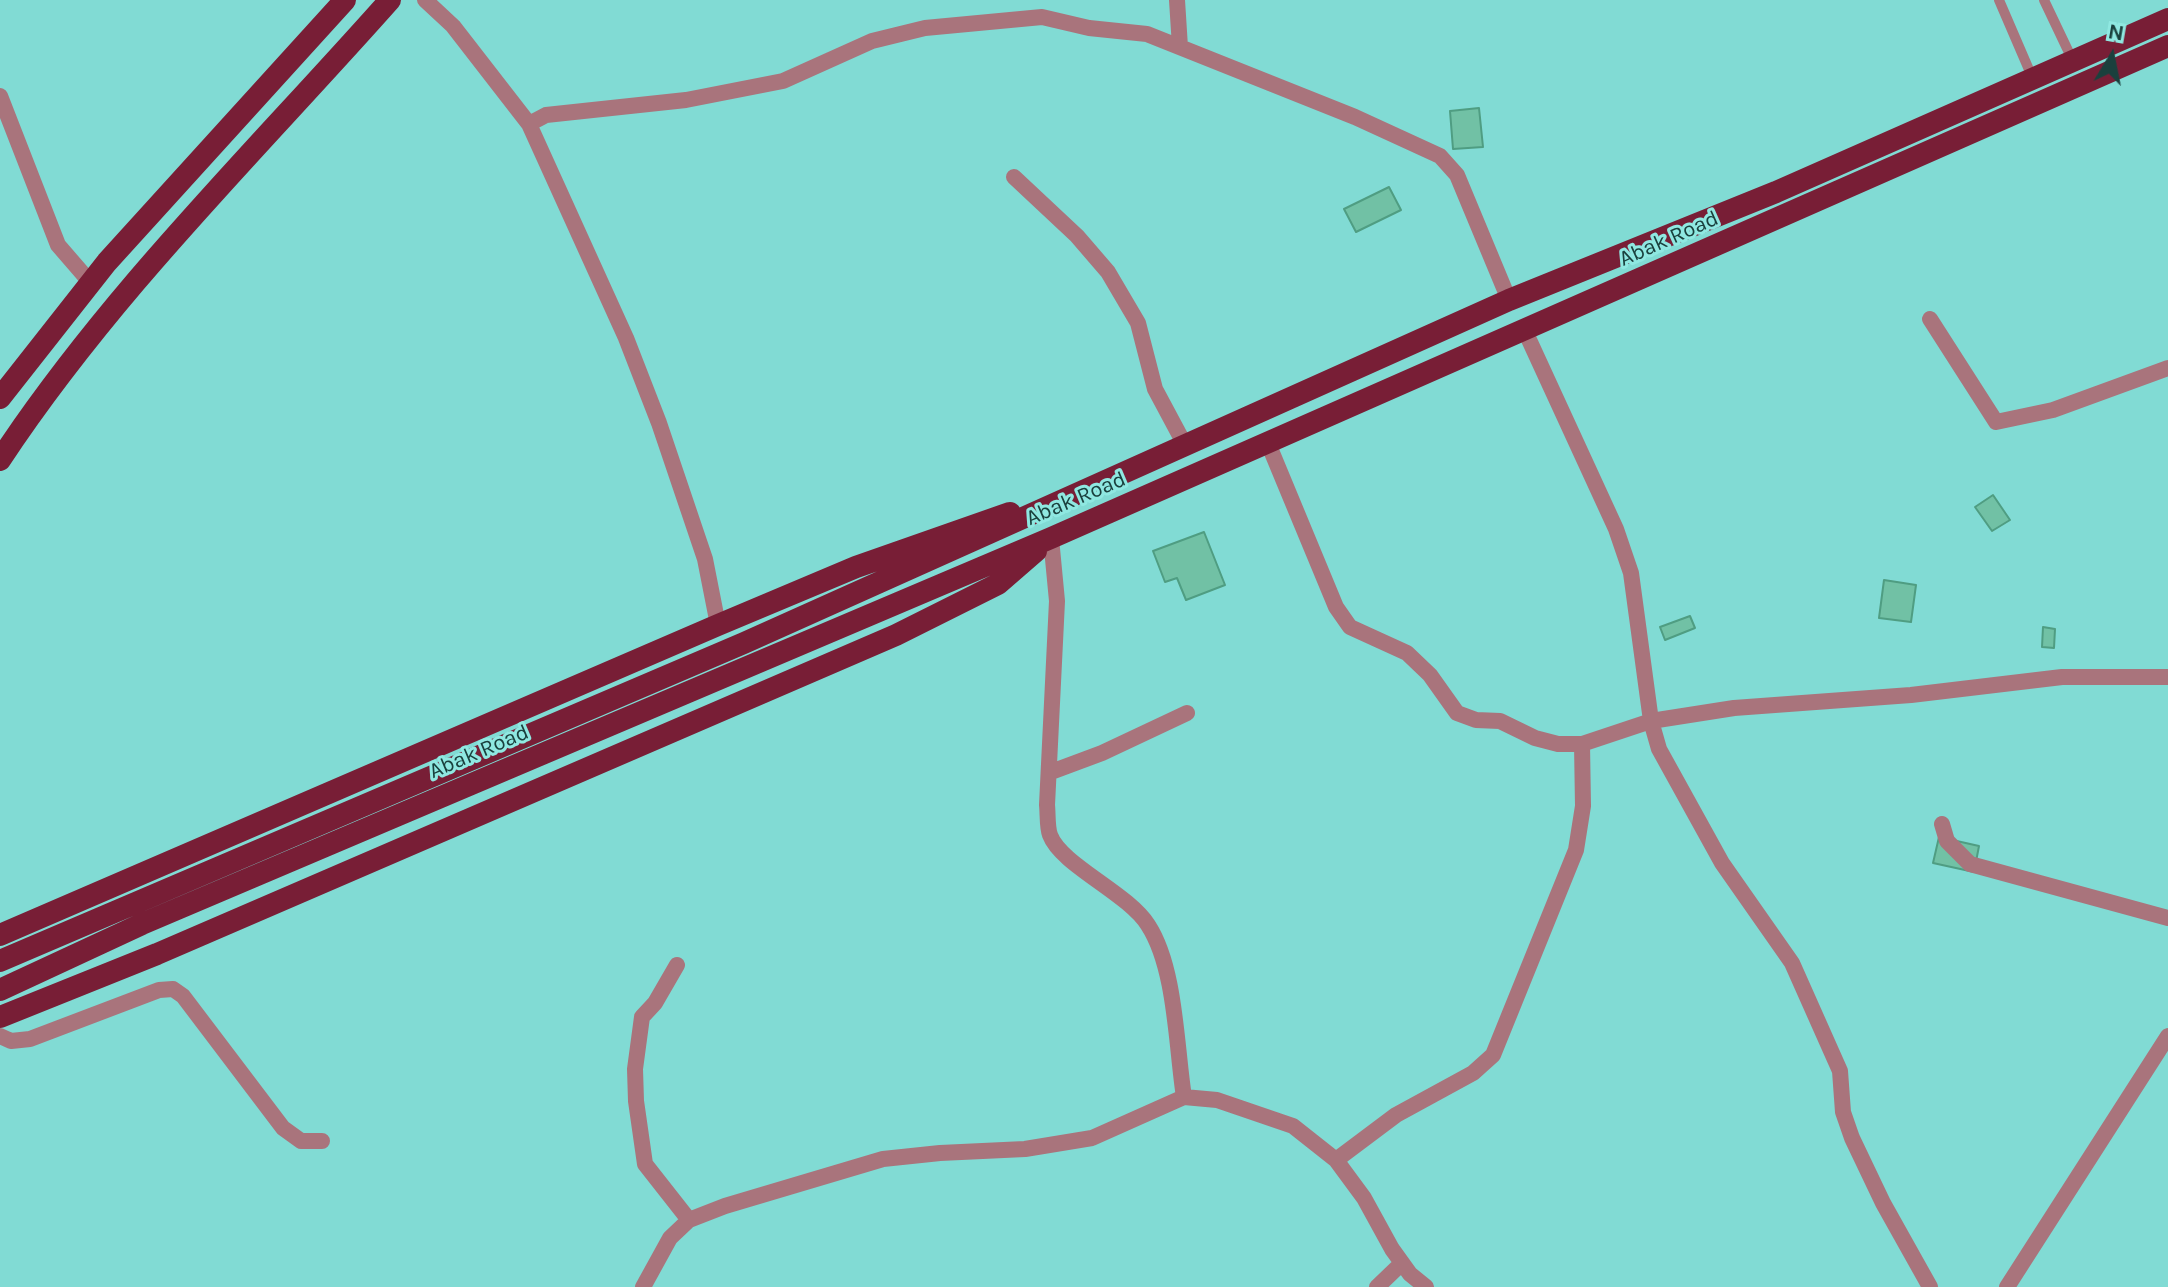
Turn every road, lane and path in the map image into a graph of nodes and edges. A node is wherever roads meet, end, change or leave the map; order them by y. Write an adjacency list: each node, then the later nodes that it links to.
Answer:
1 (345, 0): 18 (highway)
2 (390, 0): 26 (highway)
3 (425, 0): 16 (street)
4 (1177, 0): 10 (street)
5 (1999, 0): 12 (lane)
6 (2044, 0): 11 (lane)
7 (1041, 9): 10 (street); 16 (street)
8 (2168, 19): 11 (highway, Abak Road)
9 (2168, 46): 13 (highway, Abak Road)
10 (1180, 47): 19 (street)
11 (2074, 62): 12 (highway, Abak Road); 13 (lane)
12 (2033, 80): 15 (lane); 19 (highway, Abak Road)
13 (2084, 84): 15 (highway, Abak Road)
14 (0, 96): 18 (street)
15 (2044, 101): 21 (highway, Abak Road)
16 (529, 124): 29 (street)
17 (1014, 177): 25 (street)
18 (90, 282): 23 (highway)
19 (1509, 300): 25 (highway, Abak Road)
20 (1930, 319): 22 (street)
21 (1525, 331): 24 (highway, Abak Road); 32 (street)
22 (2168, 368)
23 (0, 398)
24 (1268, 443): 28 (highway, Abak Road); 33 (street)
25 (1186, 447): 27 (highway, Abak Road)
26 (0, 460)
27 (1107, 483): 29 (highway); 38 (highway, Abak Road)
28 (1051, 538): 34 (street); 40 (highway, Abak Road); 41 (highway)
29 (718, 625): 37 (highway)
30 (2168, 677): 32 (street)
31 (1187, 713): 34 (street)
32 (1651, 721): 33 (street); 52 (street)
33 (1582, 744): 46 (street)
34 (1051, 772): 44 (street)
35 (1942, 824): 36 (street)
36 (2168, 918)
37 (0, 935)
38 (0, 961)
39 (677, 965): 47 (street)
40 (0, 990)
41 (0, 1017)
42 (0, 1036): 45 (street)
43 (2168, 1036): 53 (street)
44 (1184, 1097): 46 (street); 47 (street)
45 (322, 1141)
46 (1336, 1160): 48 (street)
47 (689, 1220): 49 (street)
48 (1402, 1263): 50 (street); 51 (street)
49 (643, 1287)
50 (1377, 1287)
51 (1426, 1287)
52 (1930, 1287)
53 (2007, 1287)

